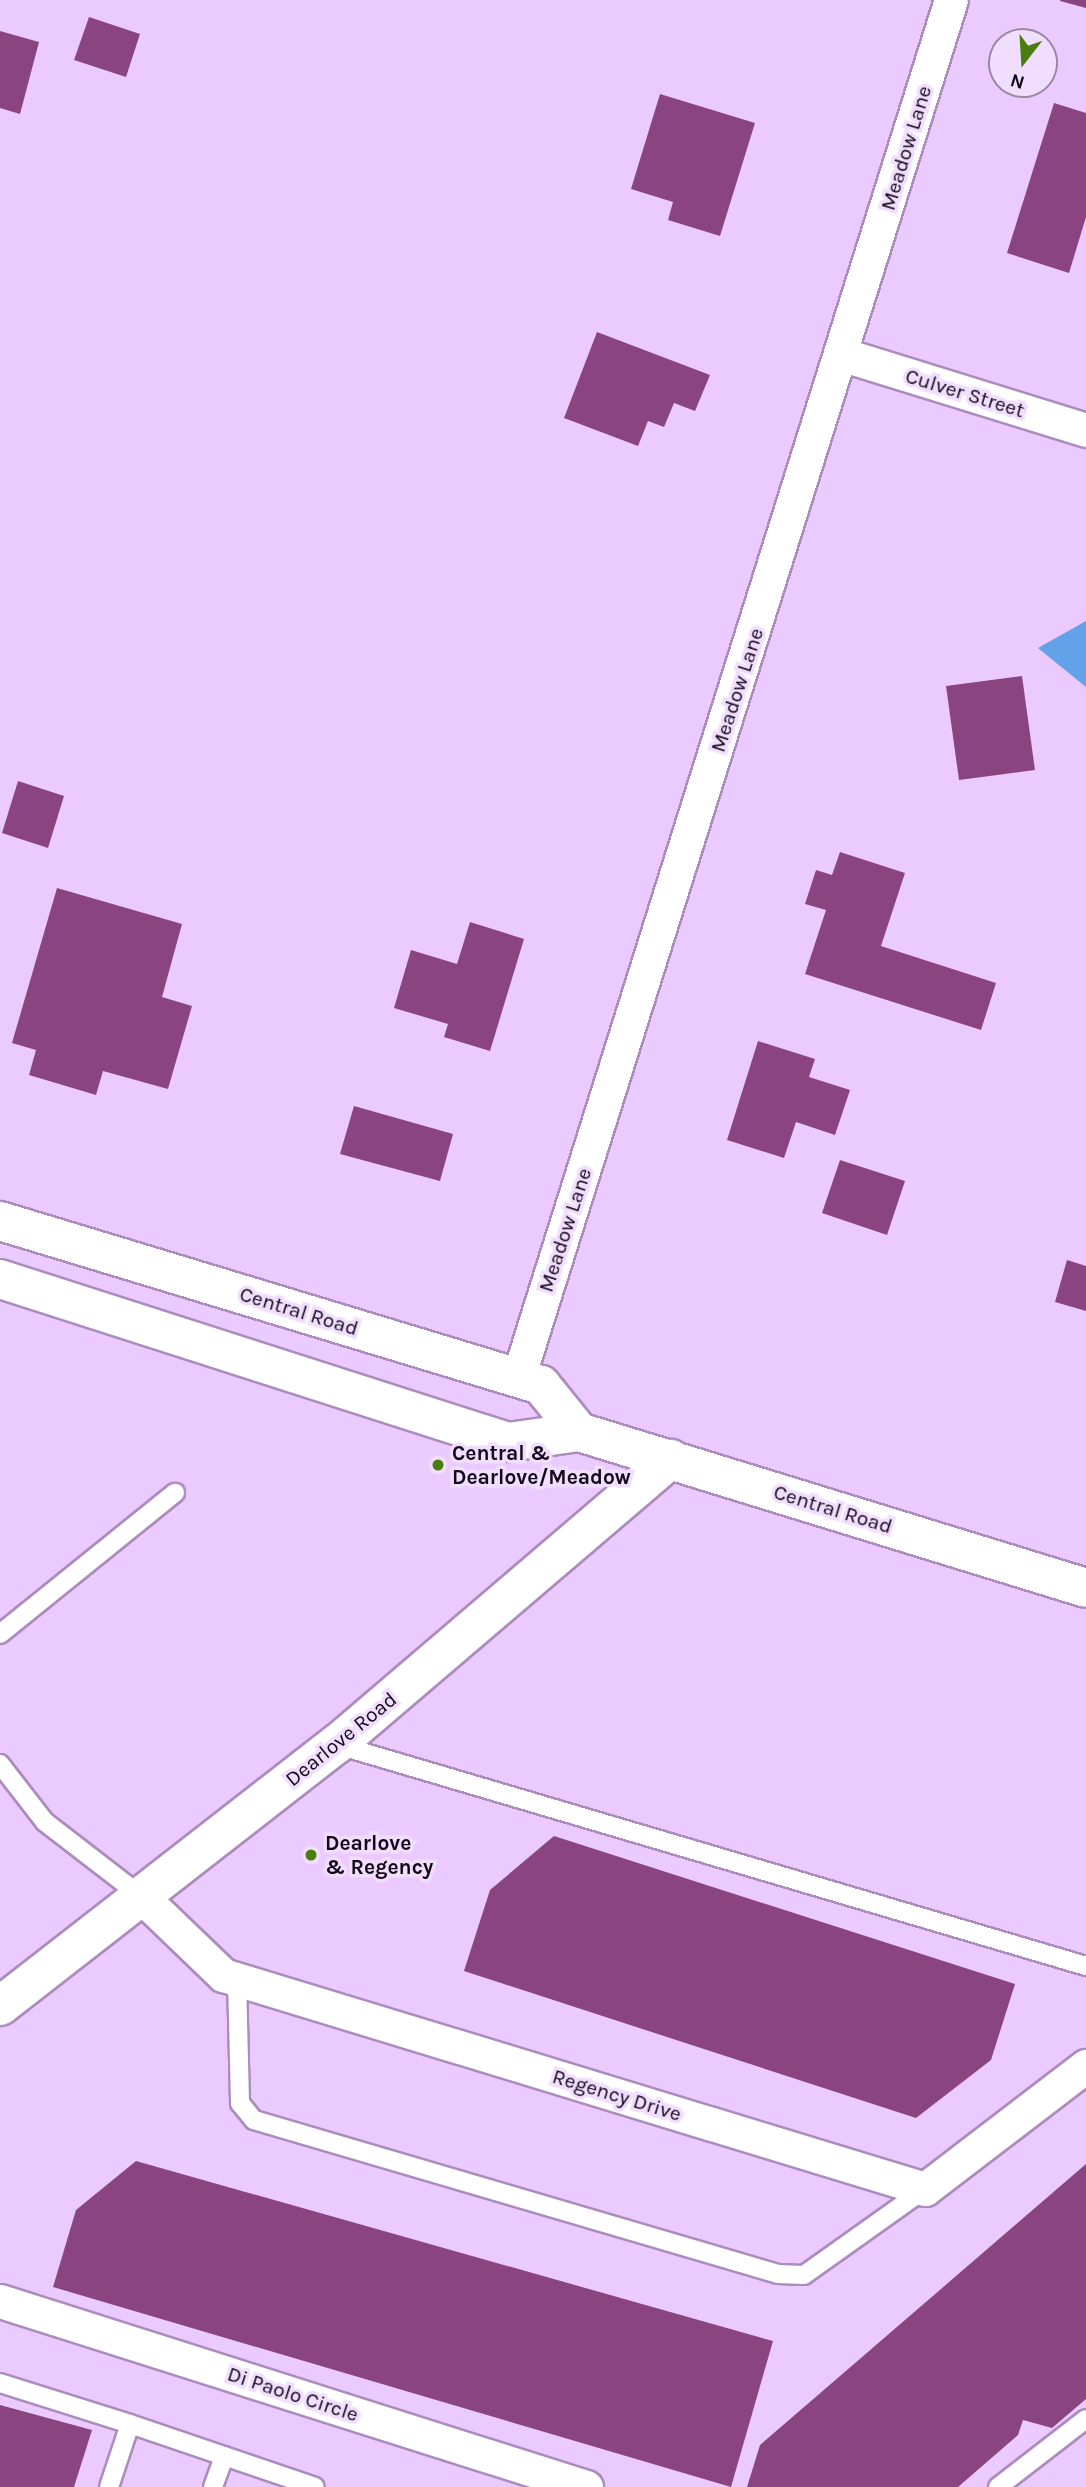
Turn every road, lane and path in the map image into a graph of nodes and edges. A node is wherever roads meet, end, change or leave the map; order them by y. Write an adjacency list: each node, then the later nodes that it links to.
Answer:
1 (951, 0): 2 (street, Meadow Lane)
2 (844, 355): 3 (street, Culver Street); 6 (street, Meadow Lane)
3 (1086, 430)
4 (0, 1221): 6 (main road, Central Road)
5 (0, 1279): 7 (main road, Central Road)
6 (518, 1378): 7 (main road, Central Road)
7 (579, 1432): 8 (main road, Central Road)
8 (671, 1459): 10 (main road, Central Road); 12 (main road, Dearlove Road)
9 (175, 1493): 11 (lane)
10 (1086, 1588)
11 (0, 1634)
12 (337, 1744): 14 (main road, Dearlove Road); 15 (lane)
13 (0, 1763): 14 (lane)
14 (141, 1896): 16 (street, Regency Drive); 17 (main road, Dearlove Road)
15 (1086, 1966)
16 (237, 1979): 19 (street, Regency Drive); 19 (lane)
17 (0, 2006)
18 (1086, 2066): 19 (street)
19 (925, 2189)
20 (0, 2301): 28 (street, Di Paolo Circle)
21 (0, 2383): 23 (lane)
22 (1086, 2418): 29 (lane)
23 (130, 2424): 24 (lane); 25 (lane)
24 (224, 2456): 26 (lane); 27 (lane)
25 (109, 2487)
26 (213, 2487)
27 (315, 2487)
28 (586, 2487)
29 (998, 2487)

